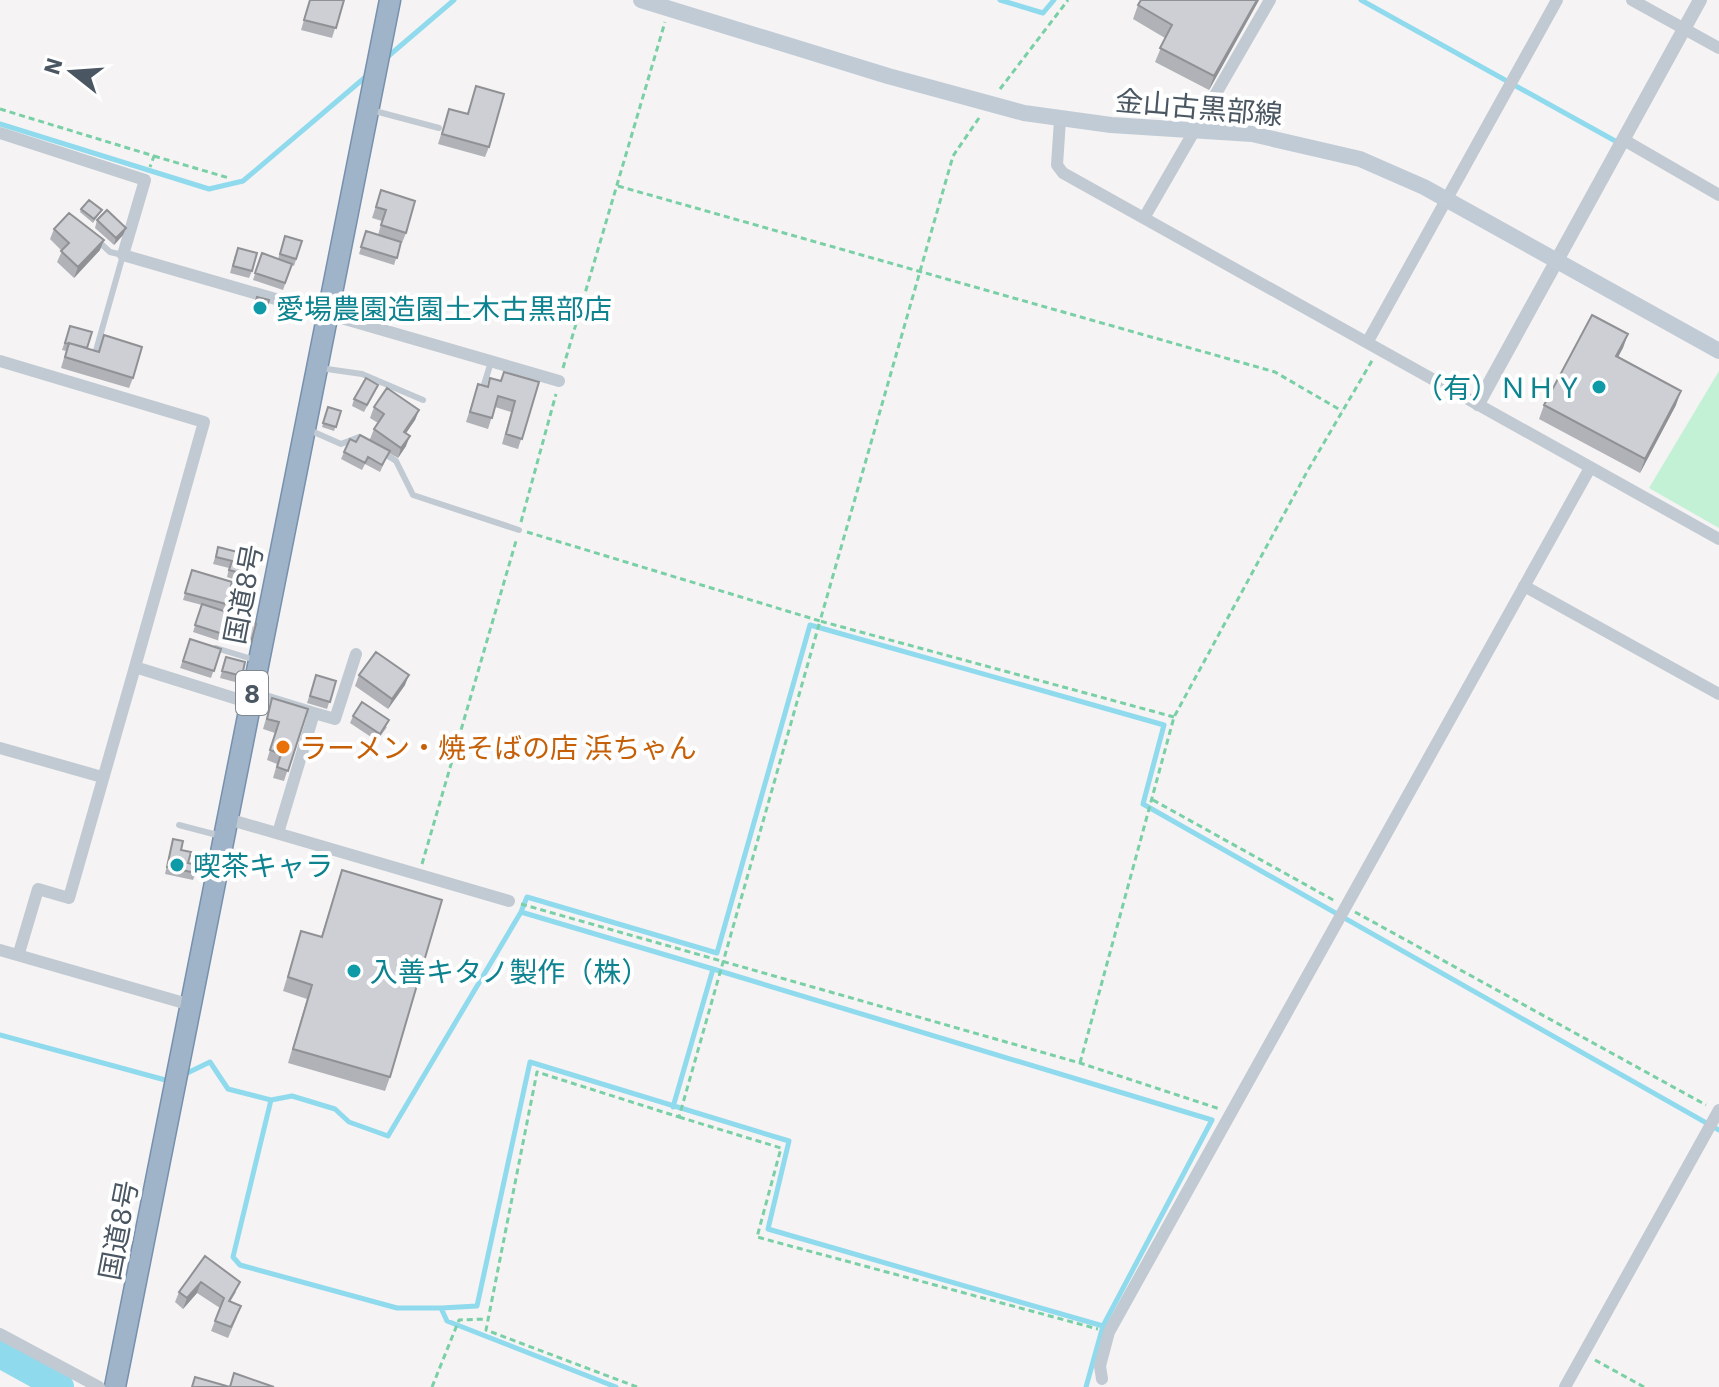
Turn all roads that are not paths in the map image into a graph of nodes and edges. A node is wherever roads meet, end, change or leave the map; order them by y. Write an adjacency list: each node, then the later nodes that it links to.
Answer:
1 (390, 0): 9 (highway, 国道8号 / 8)
2 (1270, 0): 12 (street)
3 (1557, 0): 16 (street)
4 (1632, 0): 7 (street)
5 (1700, 0): 7 (street)
6 (654, 3): 10 (main road, 金山古黒部線)
7 (1684, 29): 8 (street); 14 (street)
8 (1719, 48)
9 (368, 109): 11 (lane); 21 (highway, 国道8号 / 8)
10 (1060, 120): 12 (main road, 金山古黒部線); 17 (street)
11 (439, 128)
12 (1197, 129): 16 (main road, 金山古黒部線); 17 (street)
13 (0, 133): 19 (street)
14 (1624, 140): 15 (street); 20 (street)
15 (1719, 195)
16 (1446, 200): 20 (main road, 金山古黒部線); 22 (street)
17 (1144, 218): 22 (street)
18 (91, 234): 19 (lane)
19 (123, 255): 21 (street); 24 (lane)
20 (1558, 263): 23 (main road, 金山古黒部線); 31 (street)
21 (326, 315): 26 (street); 27 (highway, 国道8号 / 8)
22 (1368, 341): 31 (street)
23 (1719, 351)
24 (95, 354)
25 (0, 361): 40 (street)
26 (491, 362): 28 (street); 29 (lane)
27 (316, 367): 30 (lane); 32 (highway, 国道8号 / 8)
28 (559, 381)
29 (482, 391)
30 (423, 400)
31 (1478, 404): 33 (street)
32 (304, 428): 34 (lane); 39 (highway, 国道8号 / 8)
33 (1590, 468): 35 (street); 36 (street)
34 (519, 530)
35 (1719, 539)
36 (1524, 586): 41 (street); 55 (street)
37 (204, 644): 39 (lane)
38 (356, 654): 43 (street)
39 (258, 661): 42 (highway, 国道8号 / 8)
40 (135, 667): 42 (street); 45 (street)
41 (1719, 694)
42 (251, 699): 43 (street); 47 (highway, 国道8号 / 8)
43 (314, 713): 48 (street)
44 (0, 748): 45 (street)
45 (102, 777): 51 (street)
46 (179, 825): 47 (lane)
47 (226, 828): 48 (street); 52 (highway, 国道8号 / 8)
48 (278, 833): 49 (street)
49 (509, 901)
50 (0, 950): 51 (street)
51 (19, 953): 52 (street)
52 (191, 1005): 57 (highway, 国道8号 / 8)
53 (1719, 1111): 58 (street)
54 (0, 1334): 56 (street)
55 (1102, 1379)
56 (99, 1387)
57 (115, 1387)
58 (1565, 1387)

